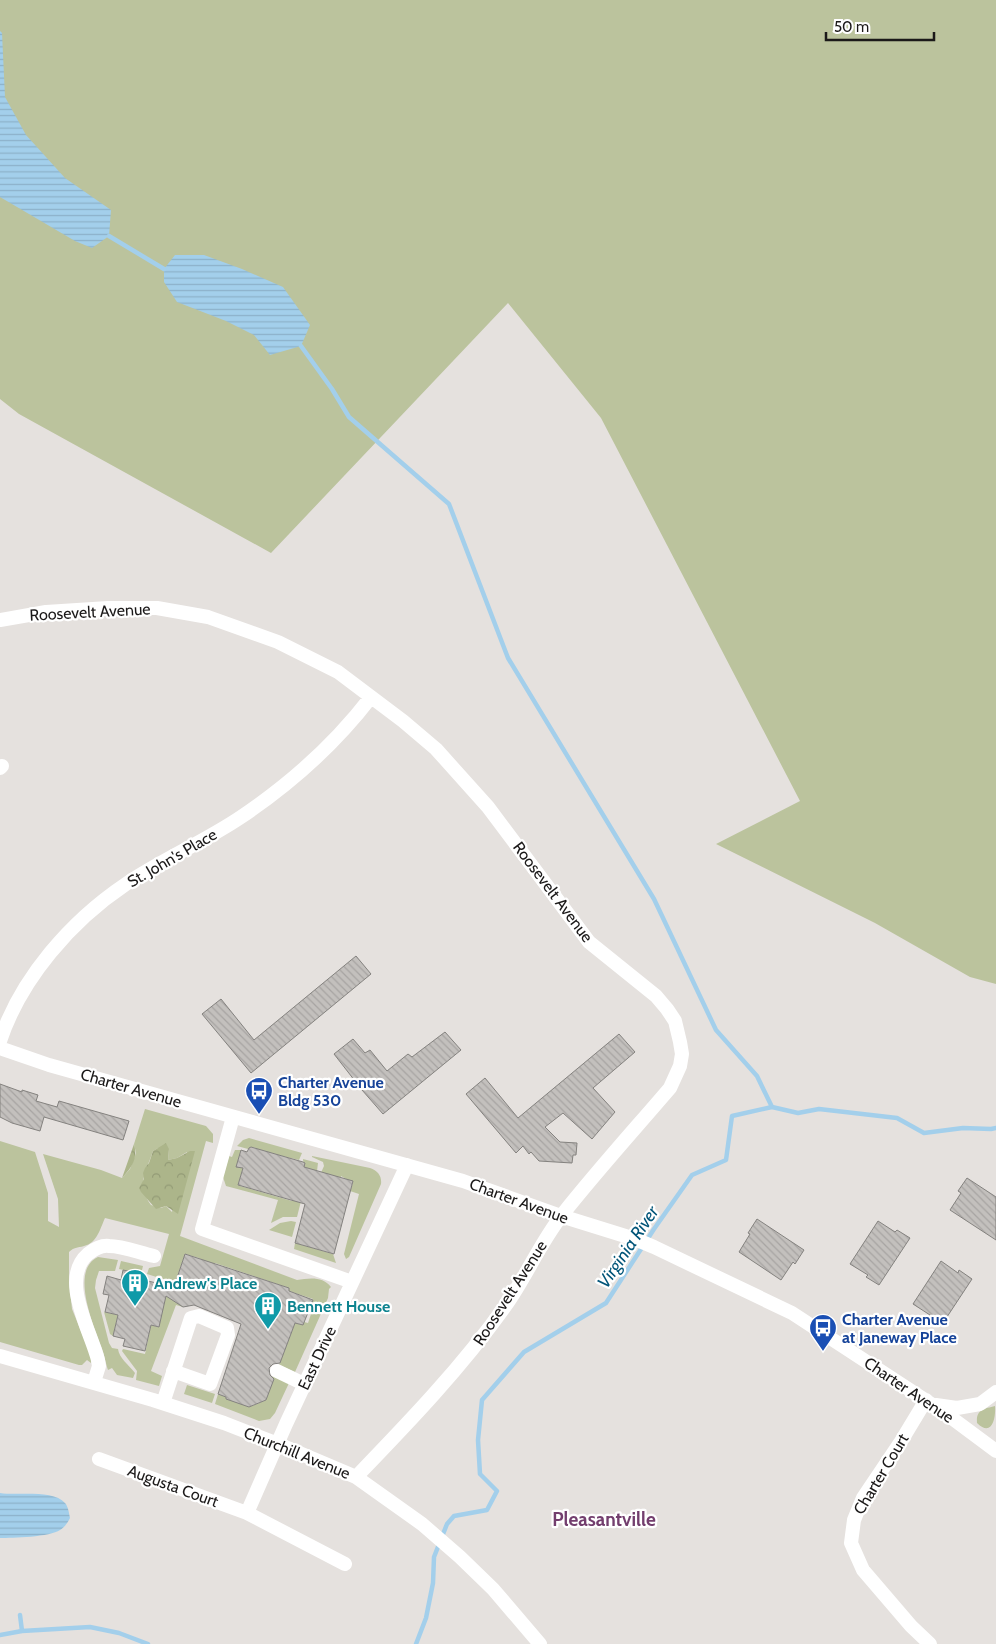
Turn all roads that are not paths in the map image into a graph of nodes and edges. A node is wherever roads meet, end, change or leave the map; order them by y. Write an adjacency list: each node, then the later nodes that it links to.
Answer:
1 (0, 620): 2 (street, Roosevelt Avenue)
2 (371, 697): 3 (street, St. John's Place); 7 (street, Roosevelt Avenue)
3 (0, 1041)
4 (0, 1048): 5 (street, Charter Avenue)
5 (233, 1117): 6 (street, Charter Avenue); 9 (street)
6 (407, 1165): 7 (street, Charter Avenue); 9 (street, East Drive)
7 (561, 1216): 16 (street, Charter Avenue); 21 (street, Roosevelt Avenue)
8 (154, 1256): 13 (street)
9 (352, 1282): 14 (street, East Drive)
10 (0, 1356): 13 (street, Churchill Avenue)
11 (174, 1371): 11 (street); 17 (street)
12 (277, 1371): 14 (street)
13 (94, 1382): 17 (street, Churchill Avenue)
14 (304, 1384): 18 (street, East Drive)
15 (996, 1392): 16 (street)
16 (926, 1400): 19 (street, Charter Avenue); 25 (street, Charter Court)
17 (163, 1403): 18 (street, Churchill Avenue)
18 (278, 1444): 21 (street, Churchill Avenue); 22 (street)
19 (996, 1451)
20 (99, 1459): 22 (street, Augusta Court)
21 (356, 1477): 24 (street, Churchill Avenue)
22 (247, 1513): 23 (street, Augusta Court)
23 (345, 1564)
24 (540, 1644)
25 (930, 1644)

